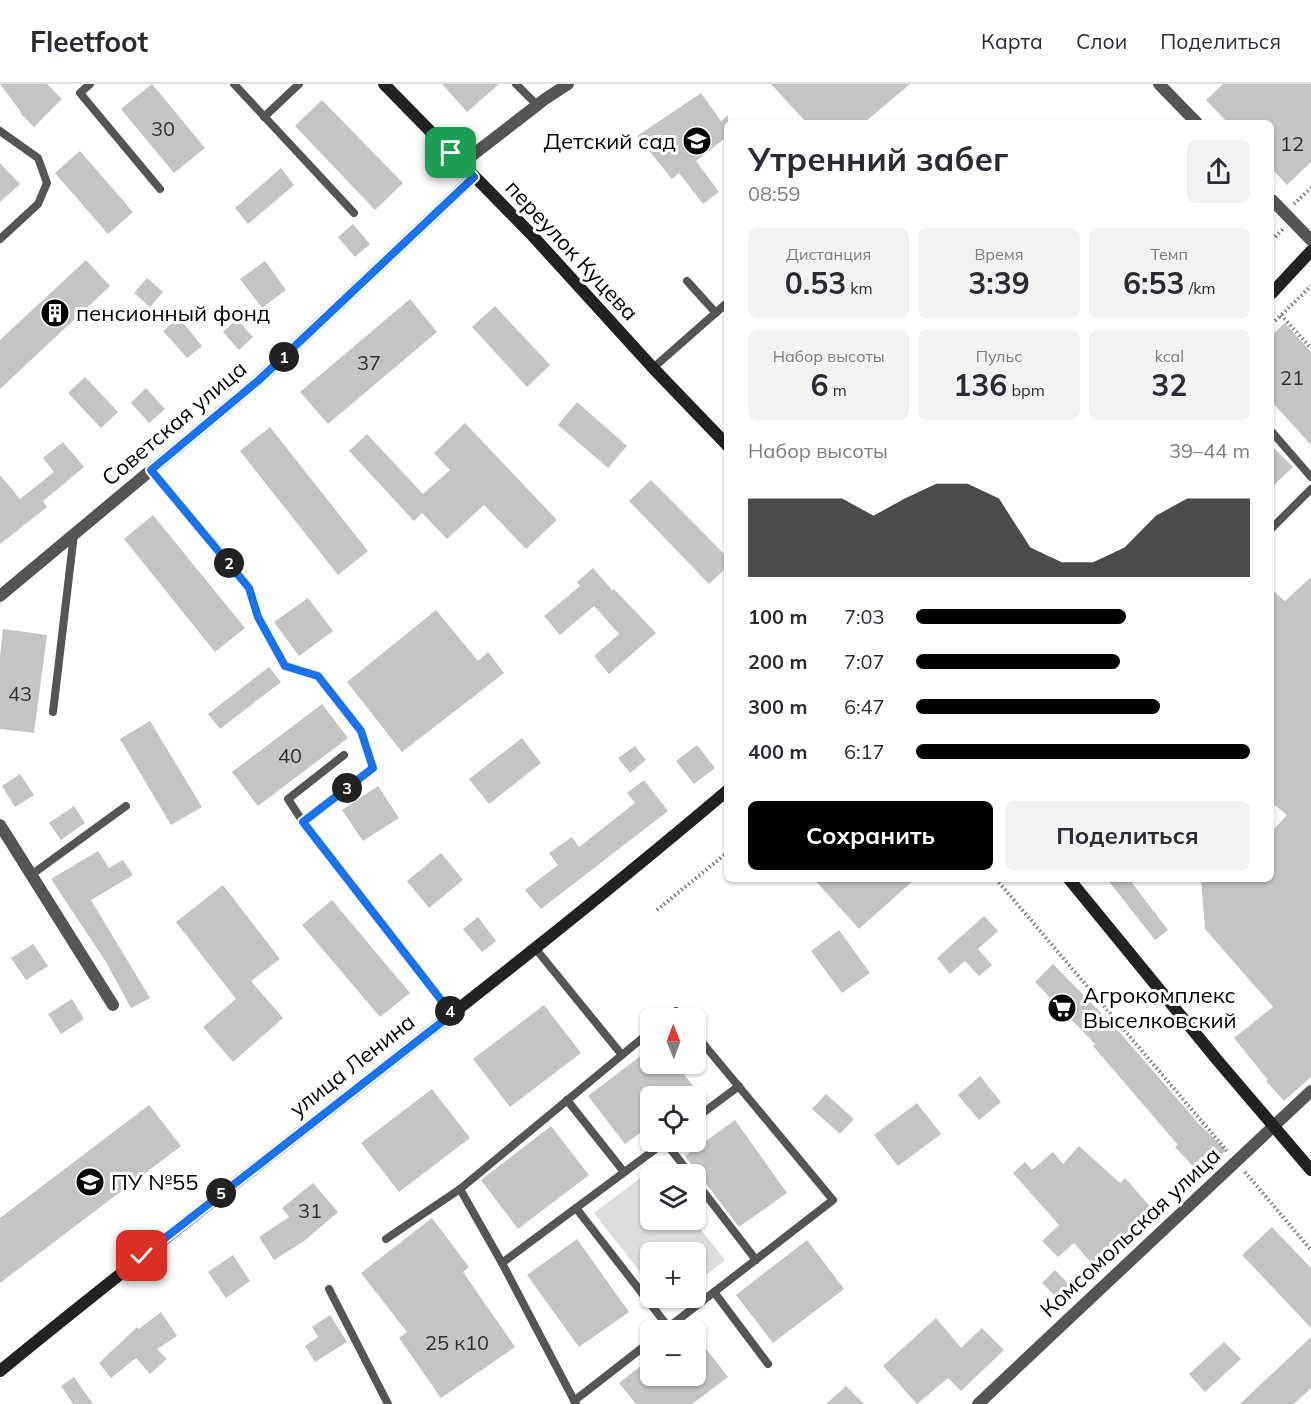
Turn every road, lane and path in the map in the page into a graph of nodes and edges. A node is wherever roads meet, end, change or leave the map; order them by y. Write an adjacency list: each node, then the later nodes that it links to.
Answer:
1 (90, 84): 15 (lane)
2 (234, 84): 9 (lane)
3 (298, 84): 9 (lane)
4 (384, 84): 12 (street, переулок Куцева)
5 (516, 84): 8 (lane)
6 (1159, 84): 10 (street)
7 (566, 86): 8 (street)
8 (537, 105): 12 (street)
9 (264, 117): 17 (lane)
10 (1194, 120)
11 (0, 131): 19 (lane)
12 (462, 164): 13 (street, переулок Куцева)
13 (474, 177): 30 (street, переулок Куцева); 33 (street, Советская улица)
14 (1311, 188): 18 (path)
15 (160, 189)
16 (1274, 202): 18 (street)
17 (354, 213)
18 (1285, 213): 20 (street)
19 (0, 239)
20 (1311, 240)
21 (1309, 259): 24 (street)
22 (687, 281): 26 (lane)
23 (1311, 286): 27 (path)
24 (1274, 291)
25 (724, 306): 26 (lane)
26 (716, 313): 30 (lane)
27 (1281, 315): 28 (path); 29 (path)
28 (1274, 322)
29 (1311, 348)
30 (653, 368): 32 (street, переулок Куцева)
31 (1274, 434): 34 (lane)
32 (724, 442)
33 (151, 470): 37 (street, Советская улица); 43 (lane)
34 (1311, 477)
35 (1311, 489): 36 (lane)
36 (1274, 526)
37 (74, 534): 38 (street, Советская улица); 39 (lane)
38 (0, 596)
39 (53, 712)
40 (344, 755): 43 (lane)
41 (724, 793): 50 (street, улица Ленина)
42 (126, 806): 46 (lane)
43 (303, 822): 52 (lane)
44 (0, 825): 46 (street)
45 (724, 855): 49 (path)
46 (31, 875): 51 (street)
47 (999, 882): 63 (path)
48 (1071, 882): 60 (street)
49 (657, 910)
50 (535, 948): 52 (street, улица Ленина); 55 (lane)
51 (113, 1005)
52 (452, 1014): 80 (street, улица Ленина)
53 (640, 1040): 55 (lane)
54 (706, 1047): 56 (lane)
55 (622, 1055): 58 (lane)
56 (739, 1086): 59 (lane); 72 (lane)
57 (1311, 1091): 60 (street, Комсомольская улица)
58 (567, 1100): 66 (lane); 67 (lane)
59 (706, 1111)
60 (1274, 1126): 63 (street, Комсомольская улица); 65 (street)
61 (651, 1152): 66 (lane)
62 (673, 1152): 64 (lane)
63 (1236, 1161): 71 (path); 83 (street, Комсомольская улица)
64 (682, 1164)
65 (1311, 1170)
66 (624, 1172): 69 (lane)
67 (460, 1189): 70 (lane); 73 (lane)
68 (706, 1195): 72 (lane)
69 (576, 1208): 73 (lane); 76 (lane)
70 (386, 1239)
71 (1311, 1250)
72 (756, 1260): 75 (lane)
73 (502, 1263): 81 (lane)
74 (329, 1288): 82 (lane)
75 (714, 1292): 77 (lane); 79 (lane)
76 (660, 1320)
77 (678, 1320)
78 (640, 1350): 81 (lane)
79 (768, 1364)
80 (0, 1371)
81 (575, 1403)
82 (388, 1404)
83 (978, 1404)

